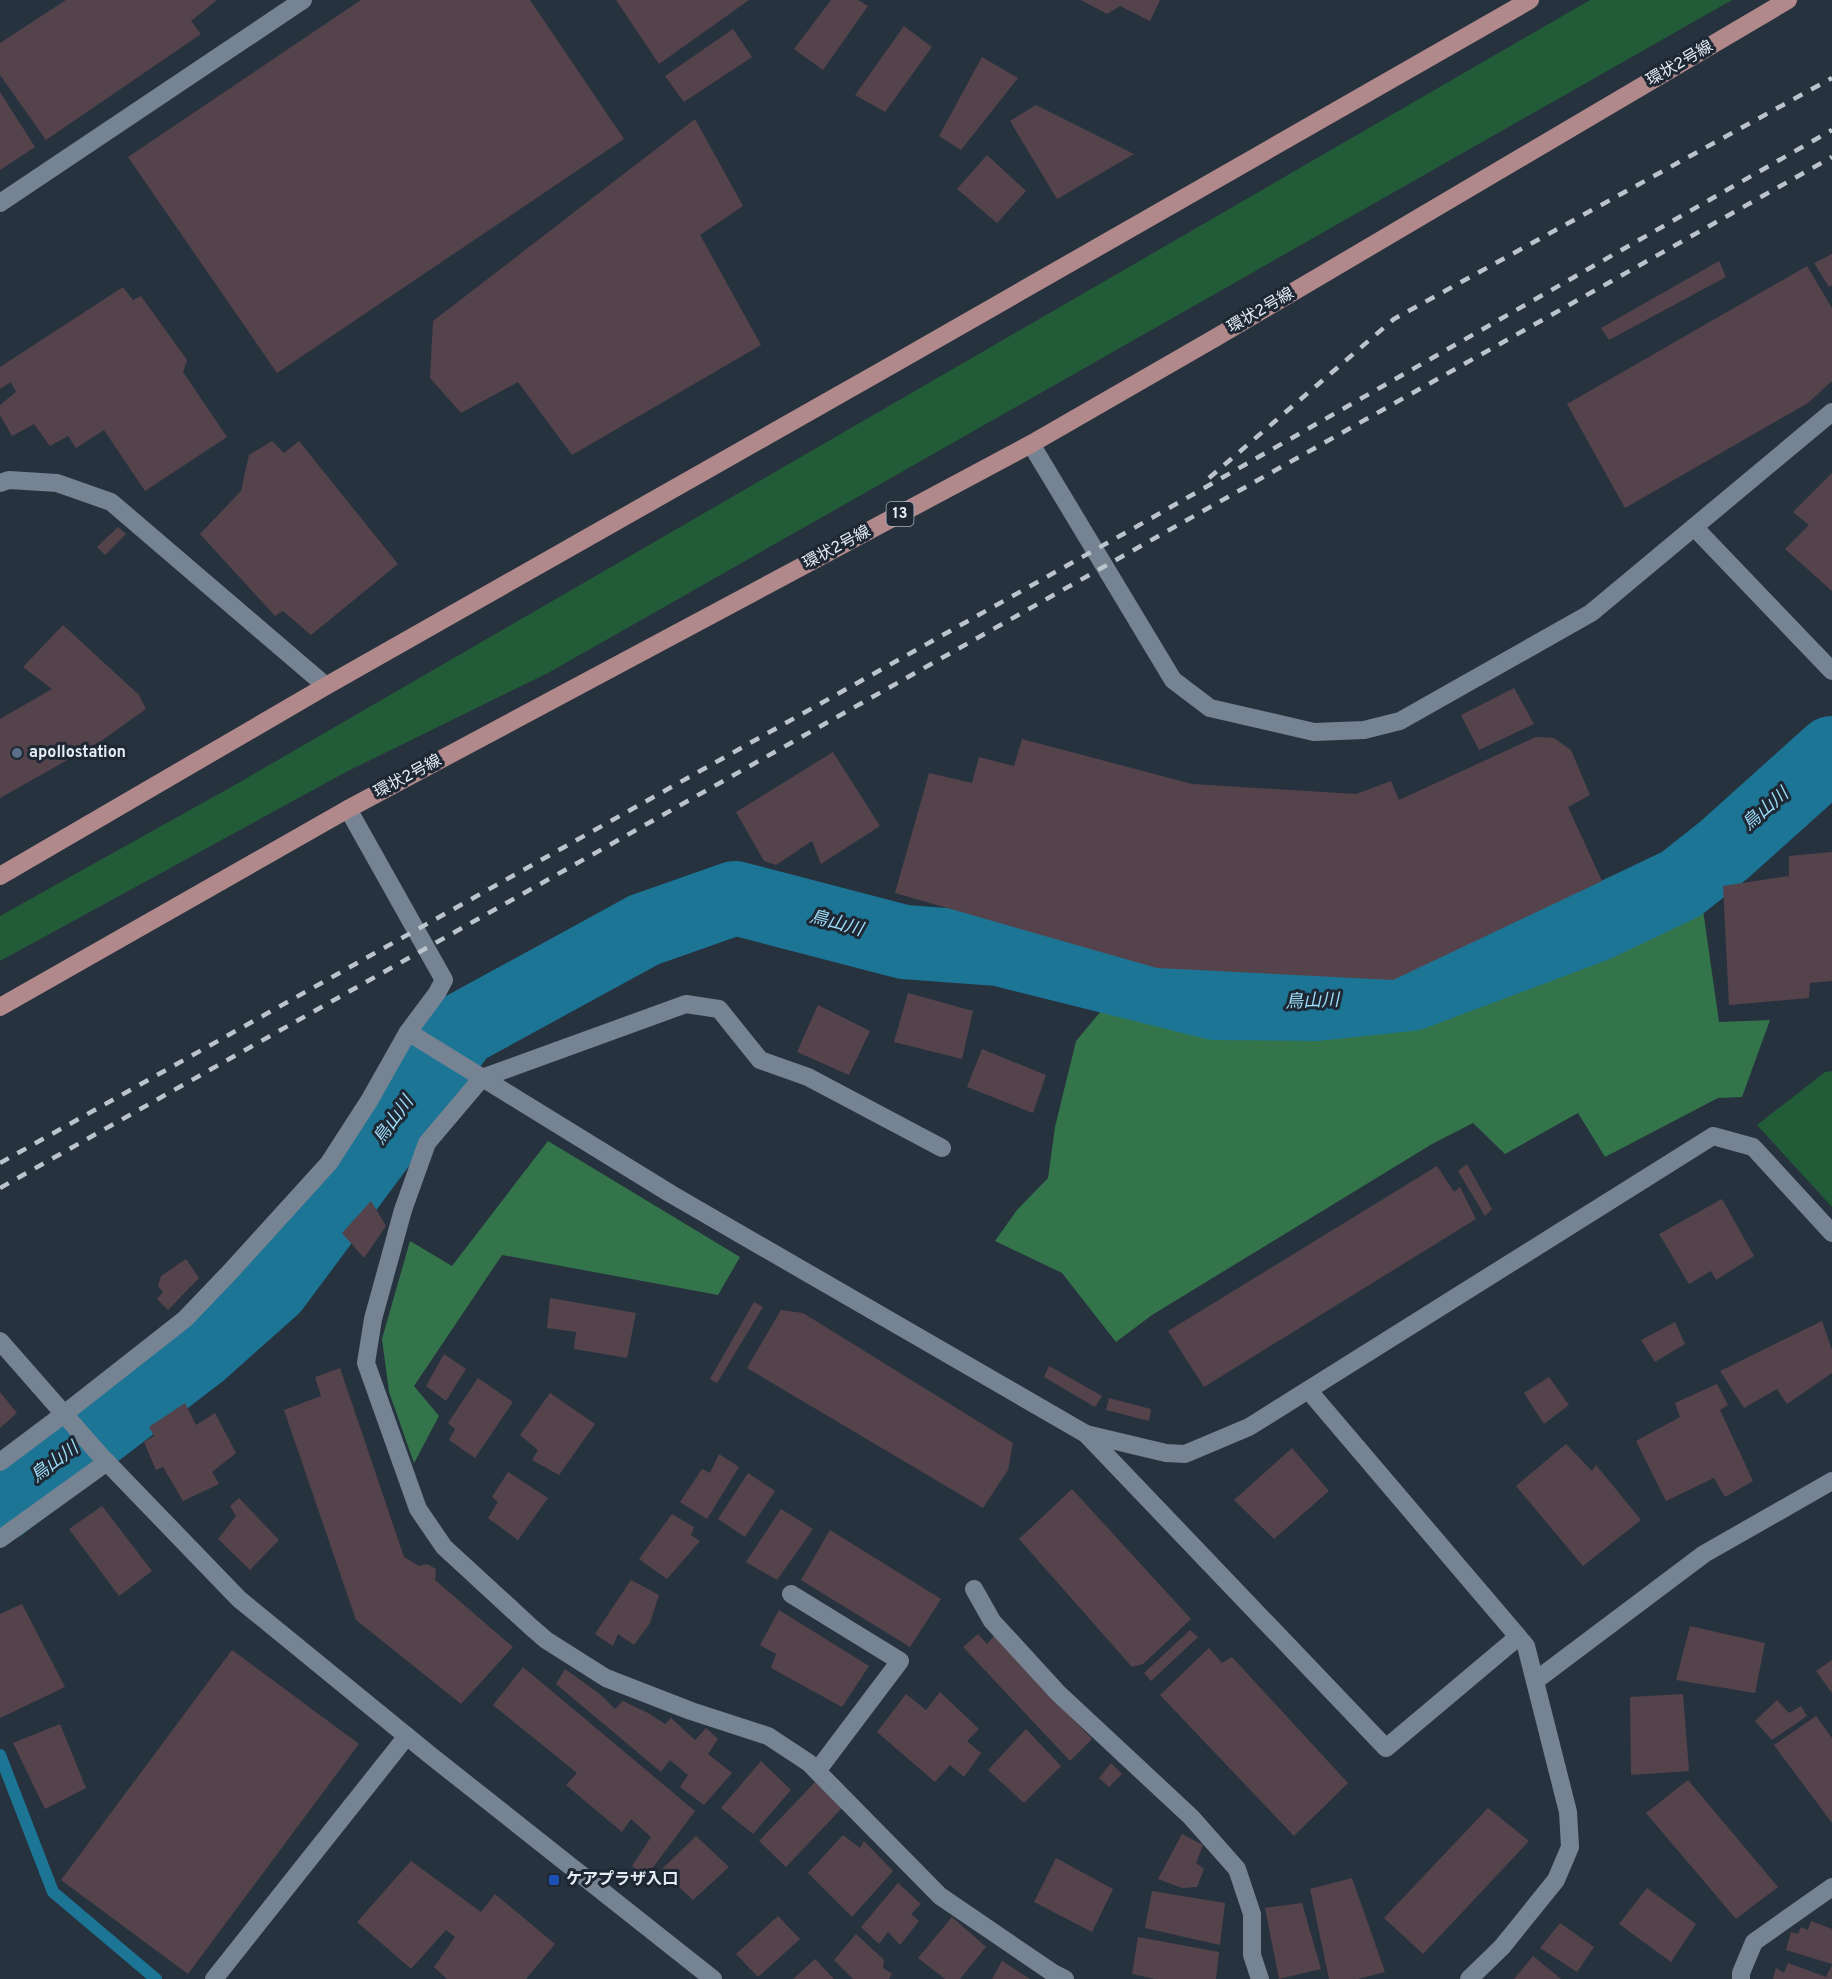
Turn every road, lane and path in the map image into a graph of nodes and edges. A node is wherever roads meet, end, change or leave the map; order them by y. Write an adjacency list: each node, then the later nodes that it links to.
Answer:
1 (303, 0): 4 (street)
2 (1530, 0): 10 (main road)
3 (1788, 0): 6 (main road, 環状2号線 / 13)
4 (0, 203)
5 (1832, 412): 8 (street)
6 (1031, 444): 8 (street); 11 (main road, 環状2号線 / 13)
7 (0, 483): 10 (street)
8 (1694, 527): 9 (street)
9 (1832, 671)
10 (326, 686): 12 (main road)
11 (348, 809): 13 (main road, 環状2号線 / 13); 14 (street)
12 (0, 876)
13 (0, 1006)
14 (408, 1032): 15 (street); 20 (street)
15 (482, 1078): 16 (street); 21 (street); 31 (street)
16 (942, 1148)
17 (1832, 1233): 19 (street)
18 (0, 1341): 20 (street)
19 (1309, 1391): 21 (street); 28 (street)
20 (64, 1414): 22 (street); 23 (street)
21 (1086, 1434): 28 (street)
22 (103, 1458): 25 (street); 30 (street)
23 (0, 1462)
24 (1832, 1481): 29 (street)
25 (0, 1539)
26 (974, 1589): 36 (street)
27 (791, 1594): 31 (street)
28 (1518, 1637): 29 (street)
29 (1535, 1682): 37 (street)
30 (407, 1736): 33 (street); 34 (street)
31 (817, 1771): 35 (street)
32 (1832, 1887): 38 (street)
33 (214, 1979)
34 (713, 1979)
35 (1065, 1979)
36 (1260, 1979)
37 (1469, 1979)
38 (1741, 1979)

